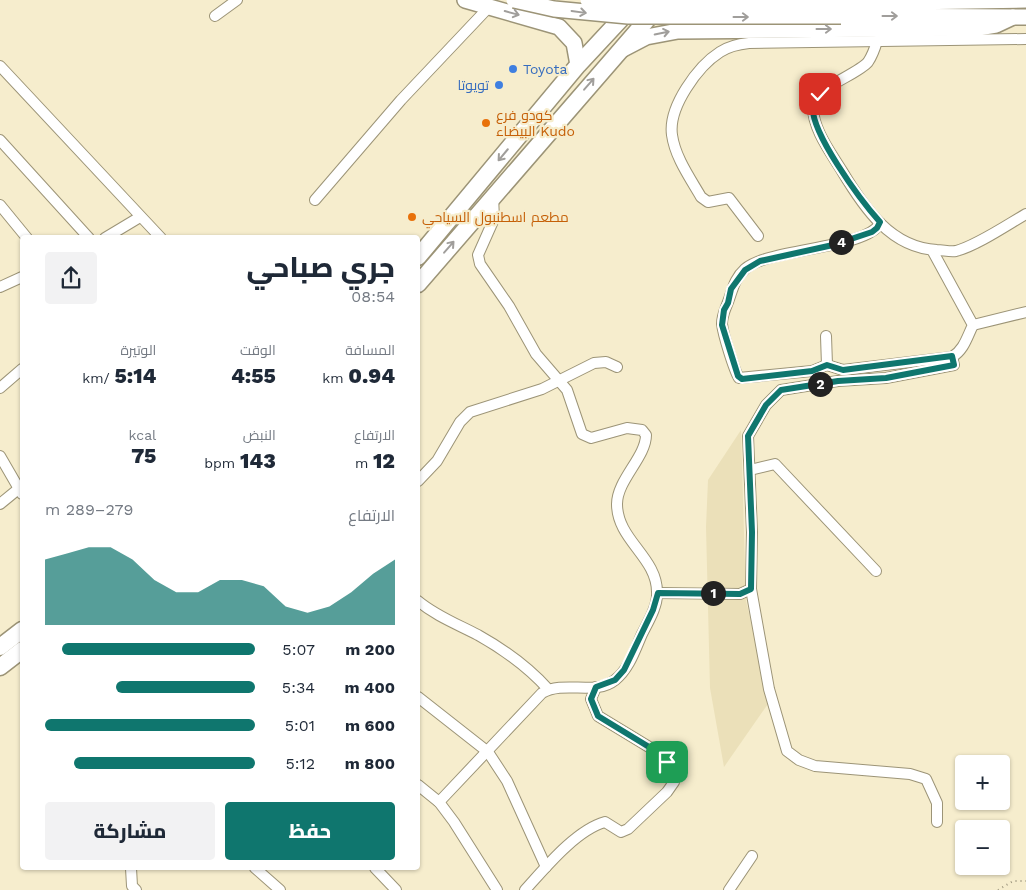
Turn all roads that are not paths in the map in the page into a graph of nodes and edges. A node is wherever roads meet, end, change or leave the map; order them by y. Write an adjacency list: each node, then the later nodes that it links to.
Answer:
1 (237, 0): 11 (street)
2 (465, 0): 9 (main road)
3 (514, 0): 10 (main road, one-way to 10, bridge)
4 (588, 0): 10 (main road, bridge)
5 (639, 0): 13 (highway)
6 (664, 0): 16 (highway)
7 (994, 0): 8 (main road); 10 (main road)
8 (1026, 0)
9 (489, 7): 17 (main road, one-way to 17); 21 (street)
10 (841, 10): 12 (main road, one-way to 12)
11 (215, 16)
12 (1019, 17): 16 (main road, one-way to 12)
13 (604, 37): 16 (highway); 17 (highway)
14 (1026, 39): 15 (street)
15 (877, 41): 25 (street); 30 (street)
16 (617, 52): 20 (highway, one-way to 16)
17 (578, 65): 32 (highway, one-way to 32)
18 (0, 66): 24 (street)
19 (0, 140): 27 (street)
20 (493, 196): 34 (highway, one-way to 20); 43 (street)
21 (315, 200)
22 (0, 205): 26 (street)
23 (1026, 214): 31 (street)
24 (140, 217): 28 (street); 29 (street)
25 (880, 222): 31 (street); 40 (street)
26 (25, 235)
27 (86, 235)
28 (110, 235)
29 (158, 235)
30 (758, 236)
31 (932, 250): 37 (street)
32 (420, 255)
33 (20, 278): 35 (street)
34 (420, 282)
35 (0, 287)
36 (1026, 312): 37 (street)
37 (972, 324): 39 (street)
38 (826, 336): 40 (street)
39 (952, 356): 40 (street); 46 (street)
40 (827, 365)
41 (617, 367): 43 (street)
42 (20, 371): 44 (street)
43 (558, 382): 47 (street); 53 (street)
44 (0, 388)
45 (0, 456): 48 (street)
46 (750, 470): 51 (street); 52 (street)
47 (420, 479)
48 (20, 488)
49 (20, 491): 50 (street)
50 (0, 504)
51 (876, 571)
52 (751, 589): 53 (street); 65 (street)
53 (658, 593): 59 (street)
54 (420, 602): 60 (street)
55 (20, 632): 56 (highway)
56 (0, 647)
57 (20, 652): 58 (highway)
58 (0, 667)
59 (596, 687): 60 (street); 67 (street)
60 (548, 689): 62 (street)
61 (420, 699): 62 (street)
62 (488, 752): 64 (street); 67 (street)
63 (420, 787): 64 (street)
64 (439, 802): 74 (street)
65 (937, 822)
66 (752, 856): 76 (street)
67 (546, 867): 75 (street)
68 (131, 870): 71 (street)
69 (257, 870): 72 (street)
70 (377, 870): 73 (street)
71 (136, 890)
72 (280, 890)
73 (396, 890)
74 (497, 890)
75 (525, 890)
76 (729, 890)

